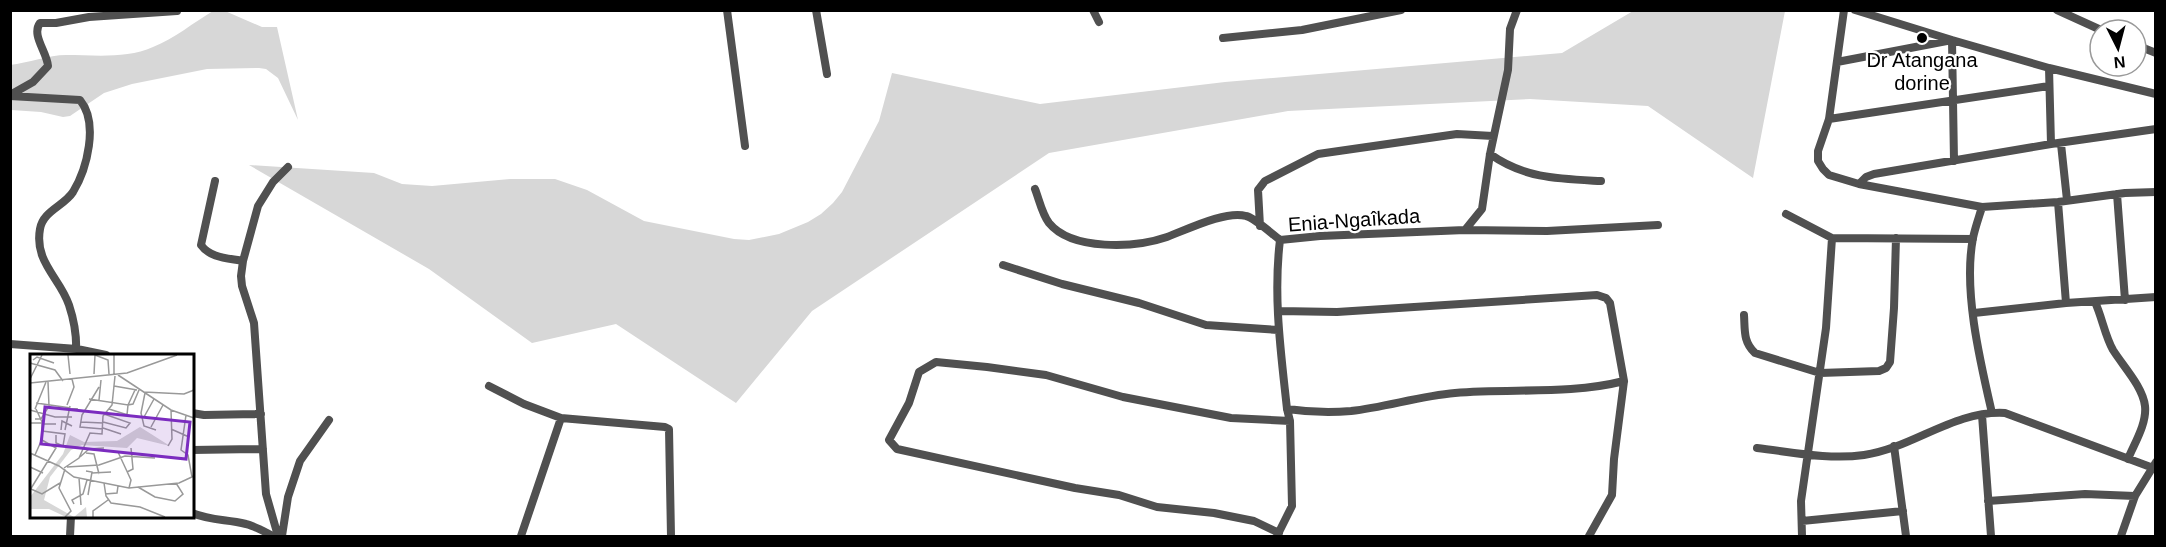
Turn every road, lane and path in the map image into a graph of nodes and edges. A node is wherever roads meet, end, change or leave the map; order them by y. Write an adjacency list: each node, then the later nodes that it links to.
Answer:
1 (727, 10): 27 (street)
2 (816, 10): 17 (street)
3 (1093, 10): 11 (street)
4 (1401, 10): 13 (street)
5 (1517, 10): 24 (street)
6 (1844, 10): 15 (street)
7 (1855, 10): 14 (street)
8 (2057, 10): 10 (street)
9 (177, 11): 20 (street)
10 (2075, 14): 12 (street)
11 (1099, 22)
12 (2088, 22)
13 (1223, 38)
14 (1952, 40): 15 (street); 16 (street); 21 (street)
15 (1837, 62): 22 (street)
16 (2049, 68): 18 (street); 19 (street)
17 (827, 74)
18 (2049, 86): 21 (street); 25 (street)
19 (2156, 94)
20 (10, 96): 58 (street)
21 (1953, 101): 22 (street); 29 (street)
22 (1829, 119): 33 (street)
23 (2156, 129): 26 (street)
24 (1493, 136): 28 (street); 41 (street)
25 (2050, 144): 26 (street); 29 (street)
26 (2061, 144): 37 (street)
27 (746, 146)
28 (1490, 154): 32 (street); 42 (street)
29 (1954, 161): 33 (street)
30 (288, 166): 47 (street)
31 (215, 181): 47 (street)
32 (1601, 181)
33 (1859, 184): 38 (street)
34 (1035, 189): 41 (street)
35 (2156, 192): 36 (street)
36 (2117, 194): 37 (street); 50 (street)
37 (2062, 201): 38 (street); 52 (street)
38 (1982, 207): 45 (street)
39 (1786, 214): 43 (street)
40 (1658, 225): 42 (street, Enia-Ngaîkada)
41 (1260, 226): 46 (street)
42 (1465, 230): 46 (street, Enia-Ngaîkada)
43 (1832, 238): 44 (street); 60 (street)
44 (1896, 238): 45 (street); 60 (street)
45 (1973, 239): 54 (street)
46 (1280, 240): 53 (street, Enia-Ngaîkada)
47 (243, 261): 66 (street)
48 (1003, 265): 56 (street)
49 (2156, 297): 50 (street)
50 (2125, 300): 51 (street)
51 (2095, 302): 52 (street); 76 (street)
52 (2066, 303): 54 (street)
53 (1279, 311): 56 (street, Enia-Ngaîkada); 61 (street)
54 (1974, 313): 64 (street)
55 (1744, 315): 60 (street)
56 (1278, 330): 63 (street, Enia-Ngaîkada)
57 (10, 344): 58 (street)
58 (76, 352): 59 (street)
59 (96, 354)
60 (1820, 373): 75 (street)
61 (1624, 381): 63 (street); 90 (street)
62 (489, 386): 68 (street)
63 (1287, 409): 70 (street, Enia-Ngaîkada)
64 (1992, 412): 67 (street); 76 (street)
65 (194, 413): 66 (street)
66 (261, 414): 73 (street)
67 (1982, 415): 72 (street); 79 (street)
68 (561, 418): 88 (street); 89 (street)
69 (328, 420): 87 (street)
70 (1290, 421): 84 (street, Enia-Ngaîkada); 84 (street)
71 (1757, 447): 75 (street)
72 (1894, 447): 75 (street); 80 (street)
73 (263, 449): 74 (street); 87 (street)
74 (194, 450)
75 (1808, 455): 83 (street)
76 (2128, 459): 77 (street)
77 (2154, 466): 78 (street)
78 (2135, 496): 79 (street); 94 (street)
79 (1988, 501): 93 (street)
80 (1903, 511): 83 (street); 92 (street)
81 (194, 514): 86 (street)
82 (71, 517): 85 (street)
83 (1802, 521): 91 (street)
84 (1278, 535)
85 (70, 537)
86 (273, 537)
87 (280, 537)
88 (521, 537)
89 (671, 537)
90 (1589, 537)
91 (1802, 537)
92 (1906, 537)
93 (1991, 537)
94 (2121, 537)

